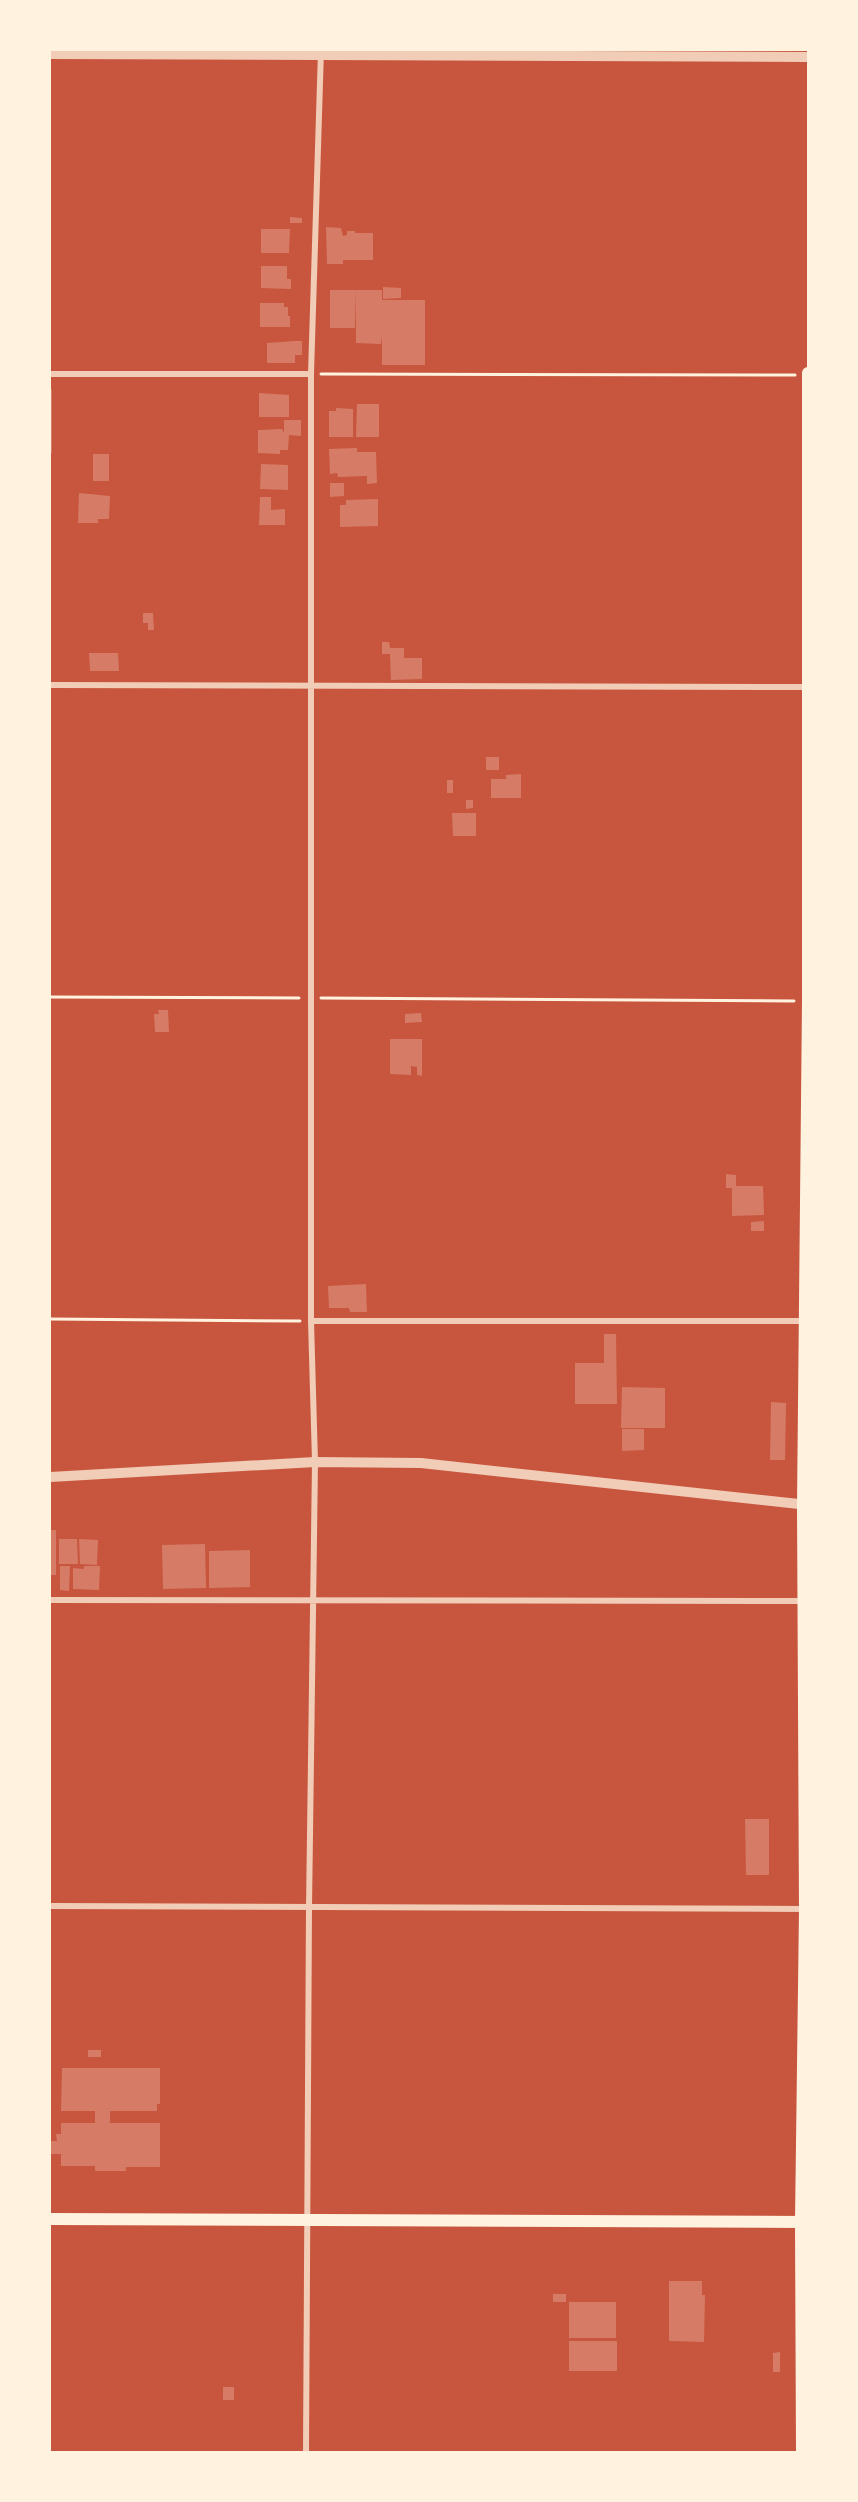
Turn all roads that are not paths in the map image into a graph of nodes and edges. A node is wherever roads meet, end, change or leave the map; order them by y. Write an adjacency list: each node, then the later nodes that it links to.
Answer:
1 (321, 53): 2 (street); 3 (street); 5 (street)
2 (50, 54)
3 (808, 57)
4 (50, 374): 5 (street)
5 (311, 374): 8 (street)
6 (808, 374): 9 (main road)
7 (50, 685): 8 (street)
8 (312, 686): 9 (street); 11 (street)
9 (808, 687): 10 (main road)
10 (808, 1001): 12 (main road)
11 (311, 1321): 12 (street); 13 (street)
12 (805, 1322): 15 (main road)
13 (315, 1462): 14 (street); 15 (street); 17 (street)
14 (50, 1476)
15 (806, 1505): 18 (main road)
16 (50, 1600): 17 (street)
17 (313, 1600): 18 (street); 20 (street)
18 (803, 1601): 21 (main road)
19 (50, 1906): 20 (street)
20 (309, 1908): 21 (street); 23 (street)
21 (805, 1909): 24 (main road)
22 (50, 2219): 23 (main road)
23 (307, 2220): 24 (main road); 25 (street)
24 (805, 2222): 26 (main road)
25 (306, 2452)
26 (801, 2452)

